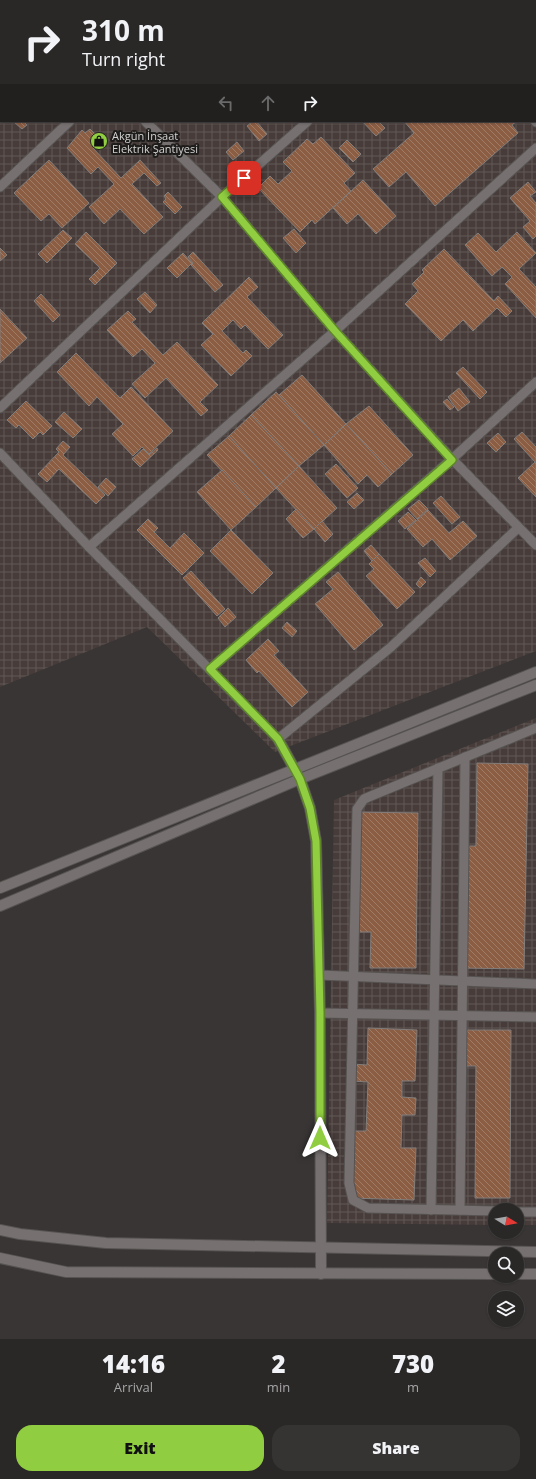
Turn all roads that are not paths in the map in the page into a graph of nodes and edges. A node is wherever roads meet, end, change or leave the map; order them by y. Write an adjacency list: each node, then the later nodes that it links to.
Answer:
1 (69, 122): 5 (street)
2 (146, 122): 6 (street)
3 (307, 122): 6 (street)
4 (536, 148): 7 (street)
5 (0, 187)
6 (222, 197): 7 (street); 9 (street)
7 (335, 331): 11 (street); 14 (street)
8 (536, 382): 11 (street)
9 (0, 408)
10 (0, 453): 14 (street)
11 (452, 460): 12 (street); 15 (street)
12 (518, 528): 13 (street); 19 (street)
13 (536, 545)
14 (89, 547): 15 (street)
15 (210, 669): 19 (street)
16 (536, 672): 22 (street)
17 (536, 685): 23 (street)
18 (536, 728): 20 (street)
19 (278, 739): 22 (street)
20 (465, 757): 21 (street); 29 (street)
21 (438, 768): 27 (street); 28 (street)
22 (295, 769): 23 (street); 24 (street)
23 (300, 779): 25 (street); 26 (street)
24 (0, 888)
25 (0, 906)
26 (319, 975): 27 (street); 31 (street)
27 (353, 977): 28 (street); 32 (street)
28 (435, 980): 29 (street); 33 (street)
29 (462, 981): 30 (street); 34 (street)
30 (536, 984)
31 (320, 1013): 32 (street); 42 (street)
32 (352, 1014): 33 (street); 36 (street)
33 (435, 1016): 34 (street); 36 (street)
34 (462, 1016): 35 (street); 37 (street)
35 (536, 1017)
36 (432, 1210): 37 (street)
37 (460, 1210): 38 (street)
38 (488, 1211)
39 (524, 1212): 40 (street)
40 (536, 1212)
41 (0, 1230): 42 (street)
42 (320, 1248): 43 (street); 45 (street)
43 (536, 1252)
44 (0, 1258): 45 (street)
45 (321, 1274): 46 (street)
46 (488, 1274)
47 (524, 1274): 48 (street)
48 (536, 1274)

